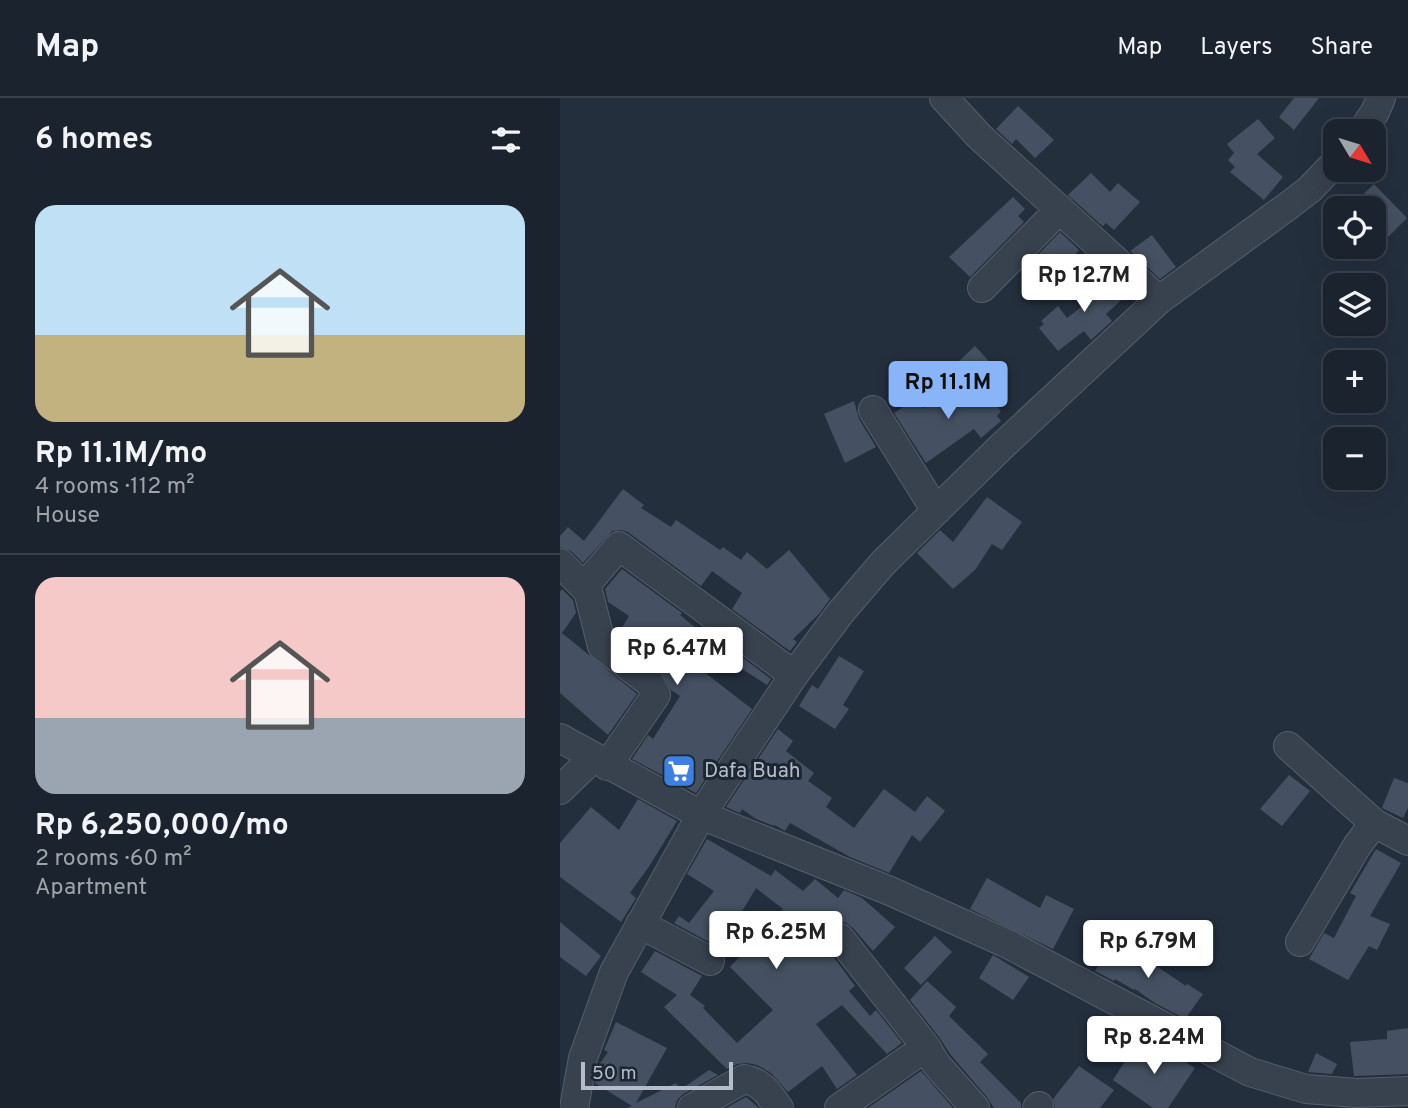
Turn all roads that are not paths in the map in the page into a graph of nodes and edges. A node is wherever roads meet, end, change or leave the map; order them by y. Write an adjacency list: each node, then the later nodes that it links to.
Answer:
1 (944, 98): 5 (street)
2 (1381, 98): 3 (street)
3 (1371, 119)
4 (1323, 175): 7 (street)
5 (1060, 209): 6 (street); 7 (street)
6 (982, 288)
7 (1159, 300): 9 (street)
8 (873, 410): 9 (street)
9 (936, 511): 12 (street)
10 (560, 563): 11 (street)
11 (584, 587): 12 (street); 15 (street)
12 (794, 675): 17 (street)
13 (560, 738): 15 (street)
14 (1288, 746): 18 (street)
15 (600, 762): 16 (street); 17 (street)
16 (560, 790)
17 (701, 815): 20 (street); 26 (street)
18 (1374, 823): 19 (street); 22 (street)
19 (1408, 841)
20 (640, 924): 23 (street); 28 (street)
21 (839, 938): 24 (street)
22 (1300, 942)
23 (710, 961)
24 (926, 1047): 27 (street); 31 (street)
25 (1408, 1091): 26 (street)
26 (1301, 1099)
27 (972, 1107)
28 (574, 1108)
29 (692, 1108): 30 (street)
30 (779, 1108)
31 (839, 1108)

